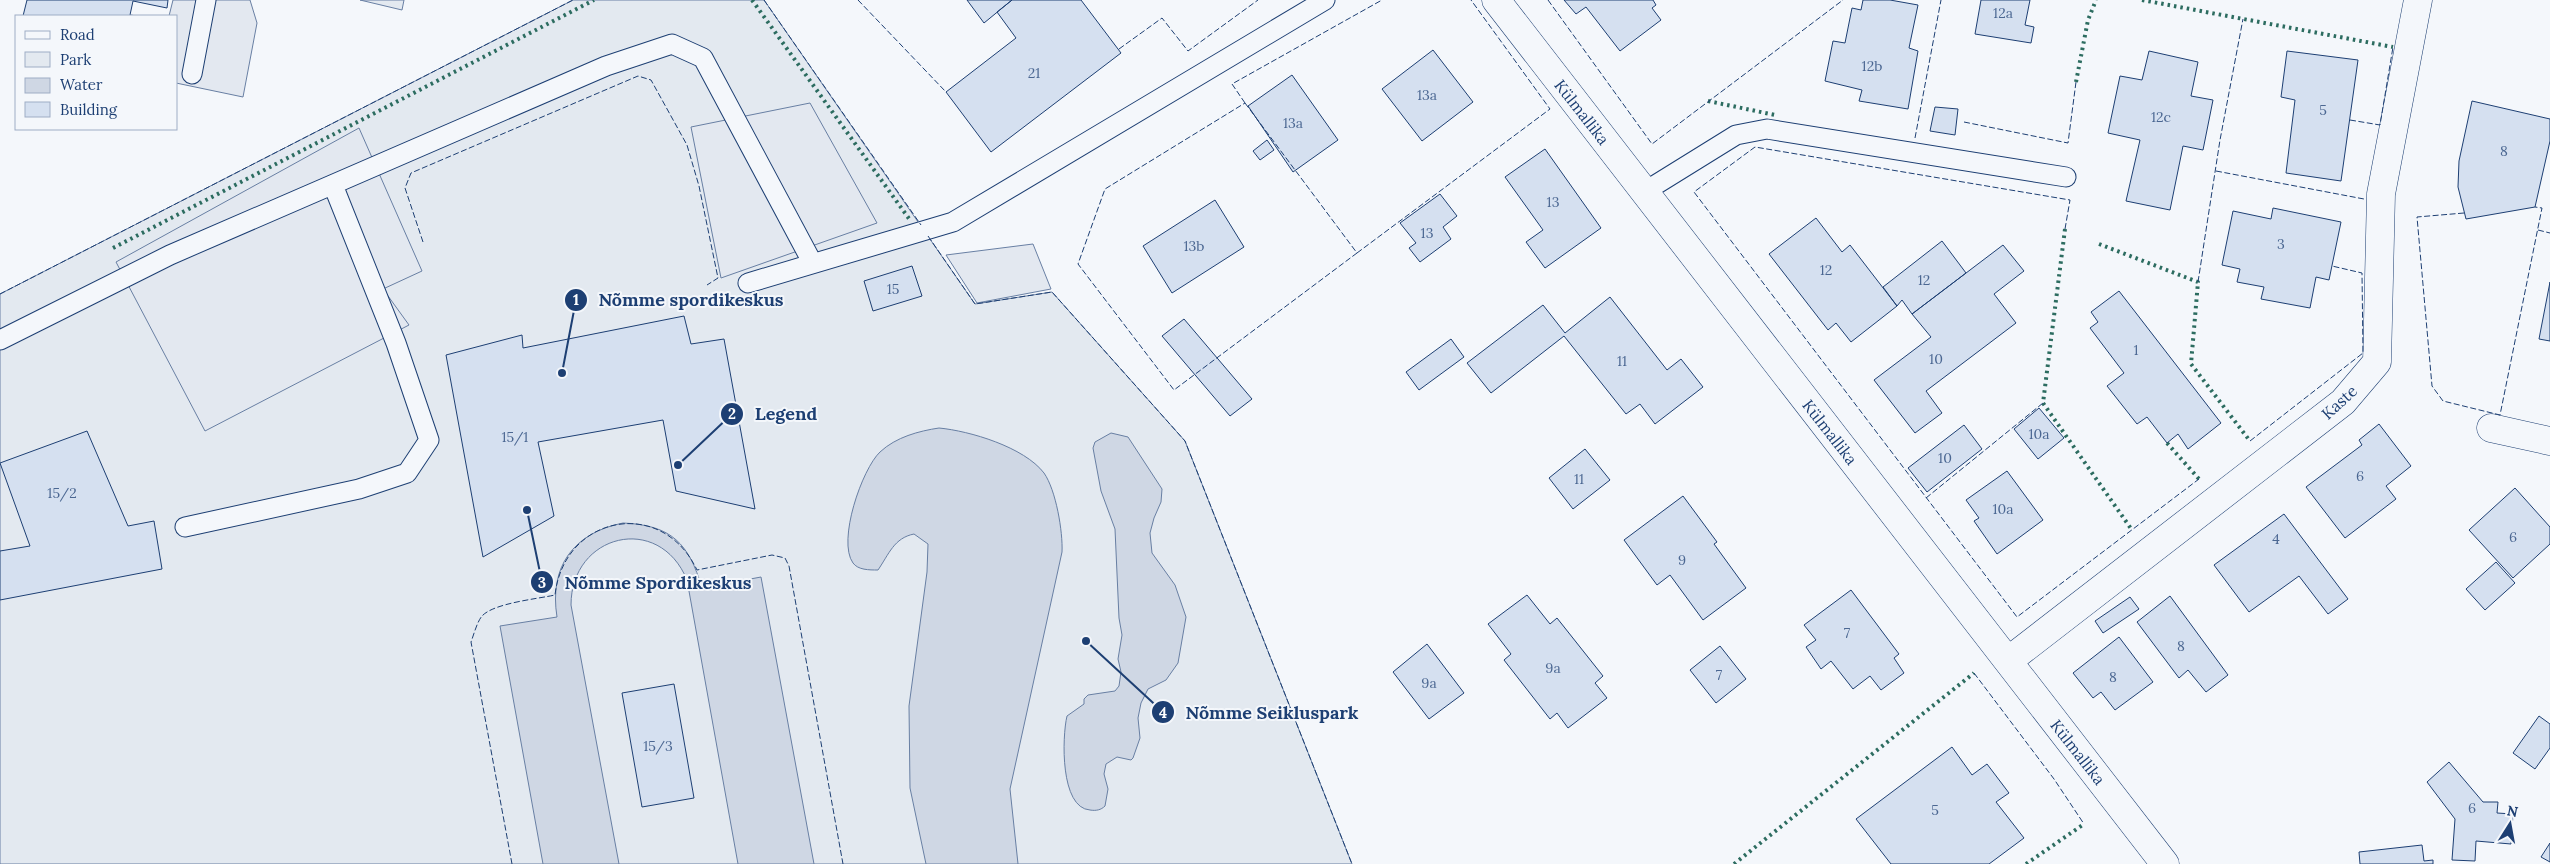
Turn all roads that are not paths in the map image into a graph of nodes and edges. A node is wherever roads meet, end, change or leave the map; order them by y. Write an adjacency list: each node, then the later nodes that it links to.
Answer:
1 (206, 0): 5 (lane)
2 (1325, 0): 9 (lane)
3 (1496, 0): 8 (street, Külmallika)
4 (2418, 0): 15 (street, Kaste)
5 (192, 74)
6 (2066, 177): 8 (lane)
7 (332, 185): 9 (lane); 11 (lane); 14 (lane)
8 (1644, 192): 15 (street, Külmallika)
9 (812, 262): 10 (lane)
10 (748, 283)
11 (0, 340)
12 (2491, 428): 13 (street)
13 (2550, 441)
14 (185, 527)
15 (2008, 662): 16 (street, Külmallika)
16 (2165, 864)

